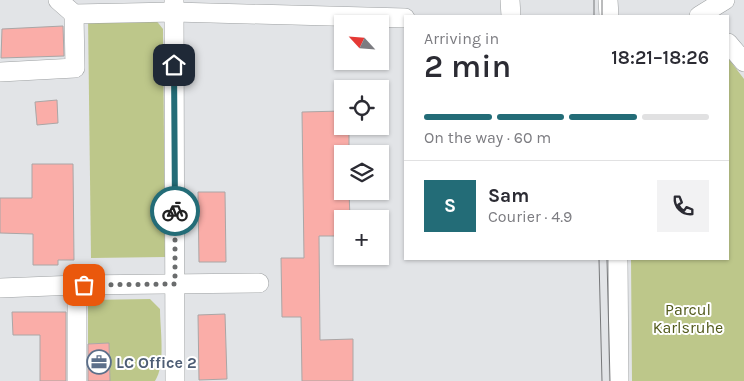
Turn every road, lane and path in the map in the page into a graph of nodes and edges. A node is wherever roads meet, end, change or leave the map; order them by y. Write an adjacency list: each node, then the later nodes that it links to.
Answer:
1 (58, 0): 6 (street)
2 (510, 0): 7 (street)
3 (608, 0): 8 (street)
4 (725, 0): 9 (street)
5 (174, 6): 6 (street); 10 (street); 16 (street)
6 (74, 14): 13 (street)
7 (511, 15)
8 (609, 15)
9 (701, 15)
10 (404, 18)
11 (729, 44): 12 (street)
12 (744, 62)
13 (0, 72)
14 (618, 260): 21 (street)
15 (260, 283): 16 (street)
16 (175, 284): 17 (street); 20 (street)
17 (76, 285): 18 (street); 19 (street)
18 (0, 288)
19 (77, 381)
20 (175, 381)
21 (619, 381)

